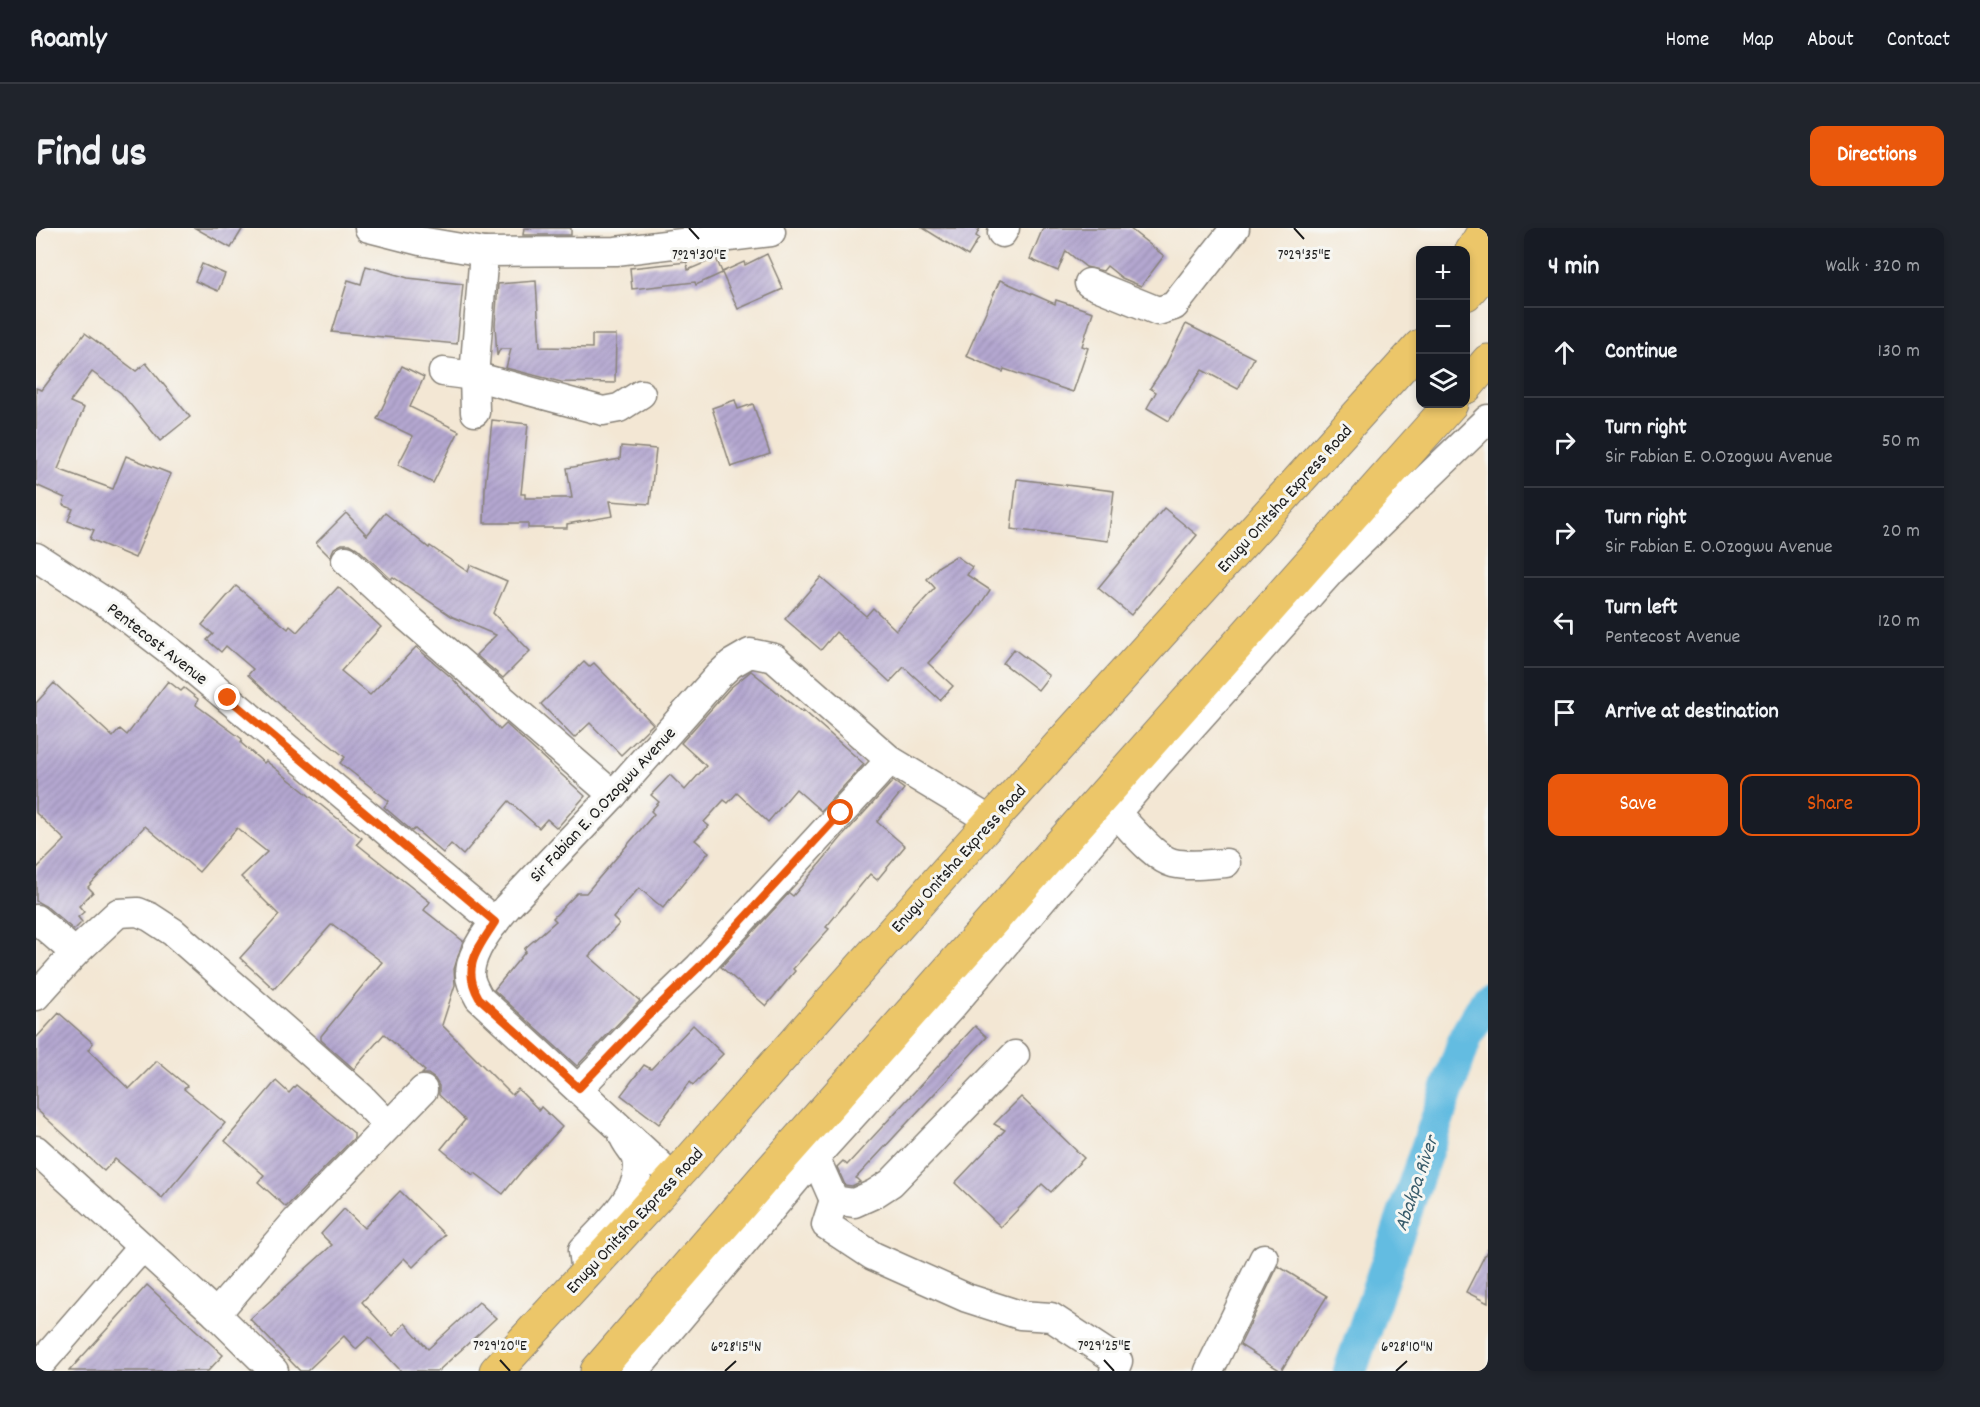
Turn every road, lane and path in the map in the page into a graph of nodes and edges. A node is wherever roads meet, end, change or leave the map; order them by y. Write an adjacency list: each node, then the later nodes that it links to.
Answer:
1 (369, 228): 6 (street)
2 (1235, 228): 9 (street)
3 (1486, 228): 7 (highway)
4 (771, 232): 5 (street)
5 (615, 240): 6 (street)
6 (484, 252): 15 (street)
7 (1470, 254)
8 (1488, 268): 10 (highway)
9 (1089, 283)
10 (1470, 289)
11 (1416, 337): 17 (highway)
12 (1416, 351): 17 (highway, Enugu Onitsha Express Road)
13 (1488, 361): 16 (highway)
14 (444, 372): 15 (street)
15 (474, 376): 18 (street); 20 (street)
16 (1470, 382)
17 (1382, 390): 27 (highway, Enugu Onitsha Express Road)
18 (641, 394)
19 (1446, 408): 49 (highway)
20 (475, 412)
21 (1488, 419): 26 (street)
22 (36, 557): 30 (street, Pentecost Avenue)
23 (345, 560): 25 (street)
24 (890, 760): 25 (street, Sir Fabian E. O.Ozogwu Avenue); 27 (street, Sir Fabian E. O.Ozogwu Avenue); 34 (street)
25 (613, 795): 30 (street, Sir Fabian E. O.Ozogwu Avenue)
26 (1116, 813): 28 (street); 39 (street)
27 (991, 820): 40 (highway, Enugu Onitsha Express Road)
28 (1226, 863)
29 (36, 919): 31 (street)
30 (495, 922): 34 (street, Sir Fabian E. O.Ozogwu Avenue)
31 (75, 953): 32 (street); 36 (street)
32 (36, 996)
33 (1015, 1055): 41 (street)
34 (579, 1088): 37 (street, Sir Fabian E. O.Ozogwu Avenue)
35 (423, 1090): 36 (street)
36 (388, 1125): 45 (street)
37 (620, 1127): 40 (street, Sir Fabian E. O.Ozogwu Avenue); 44 (street)
38 (36, 1150): 42 (street)
39 (814, 1157): 41 (street); 50 (street)
40 (674, 1178): 44 (highway, Enugu Onitsha Express Road)
41 (834, 1200): 51 (street)
42 (142, 1247): 45 (street); 46 (street)
43 (1264, 1258): 52 (street)
44 (586, 1273): 48 (highway, Enugu Onitsha Express Road)
45 (216, 1314): 47 (street)
46 (36, 1369)
47 (274, 1371)
48 (496, 1371)
49 (597, 1371)
50 (635, 1371)
51 (1114, 1371)
52 (1209, 1371)

